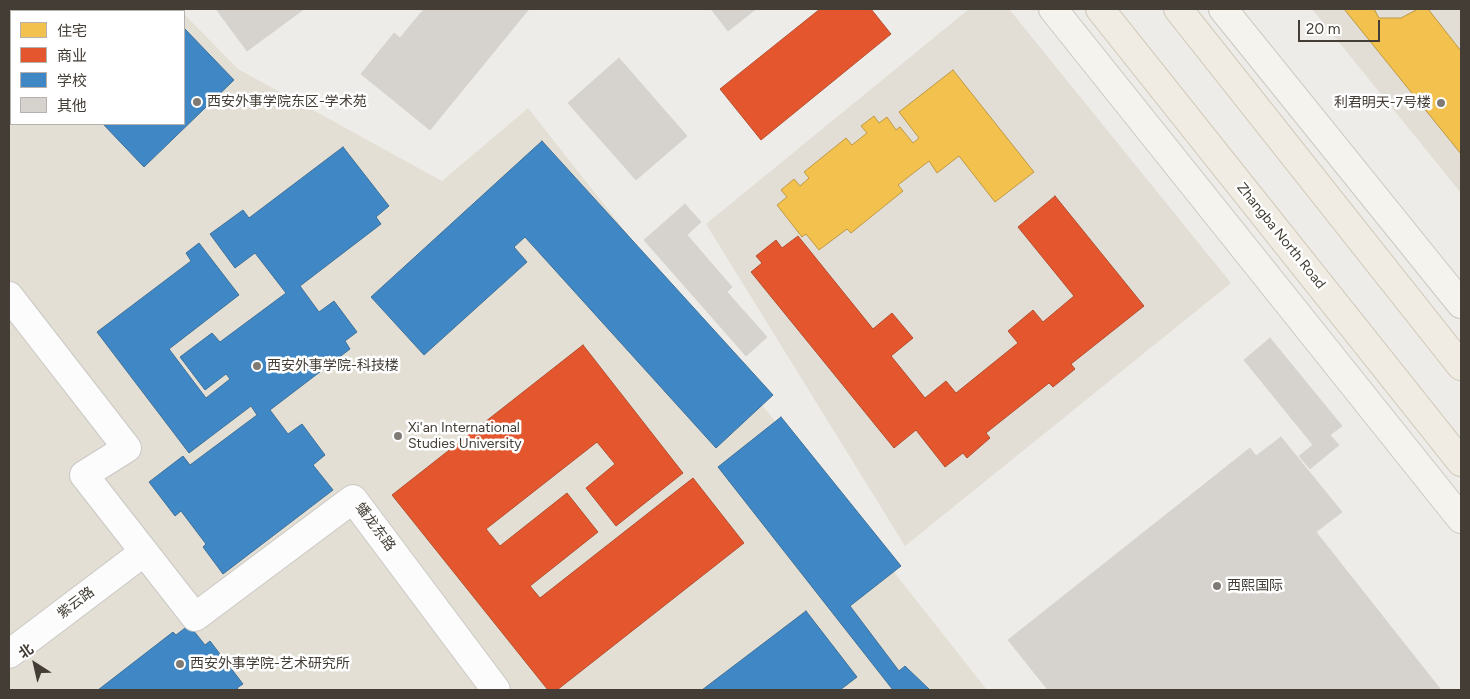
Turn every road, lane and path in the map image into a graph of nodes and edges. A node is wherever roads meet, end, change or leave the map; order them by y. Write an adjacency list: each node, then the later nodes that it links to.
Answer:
1 (1053, 9): 9 (main road)
2 (1100, 9): 8 (main road, Zhangba North Road)
3 (1178, 9): 7 (main road)
4 (1223, 9): 6 (main road)
5 (9, 296): 10 (street)
6 (1461, 304)
7 (1461, 366)
8 (1461, 462)
9 (1461, 519)
10 (144, 552): 11 (street, 紫云路); 12 (street, 蟠龙东路)
11 (9, 654)
12 (496, 690)

